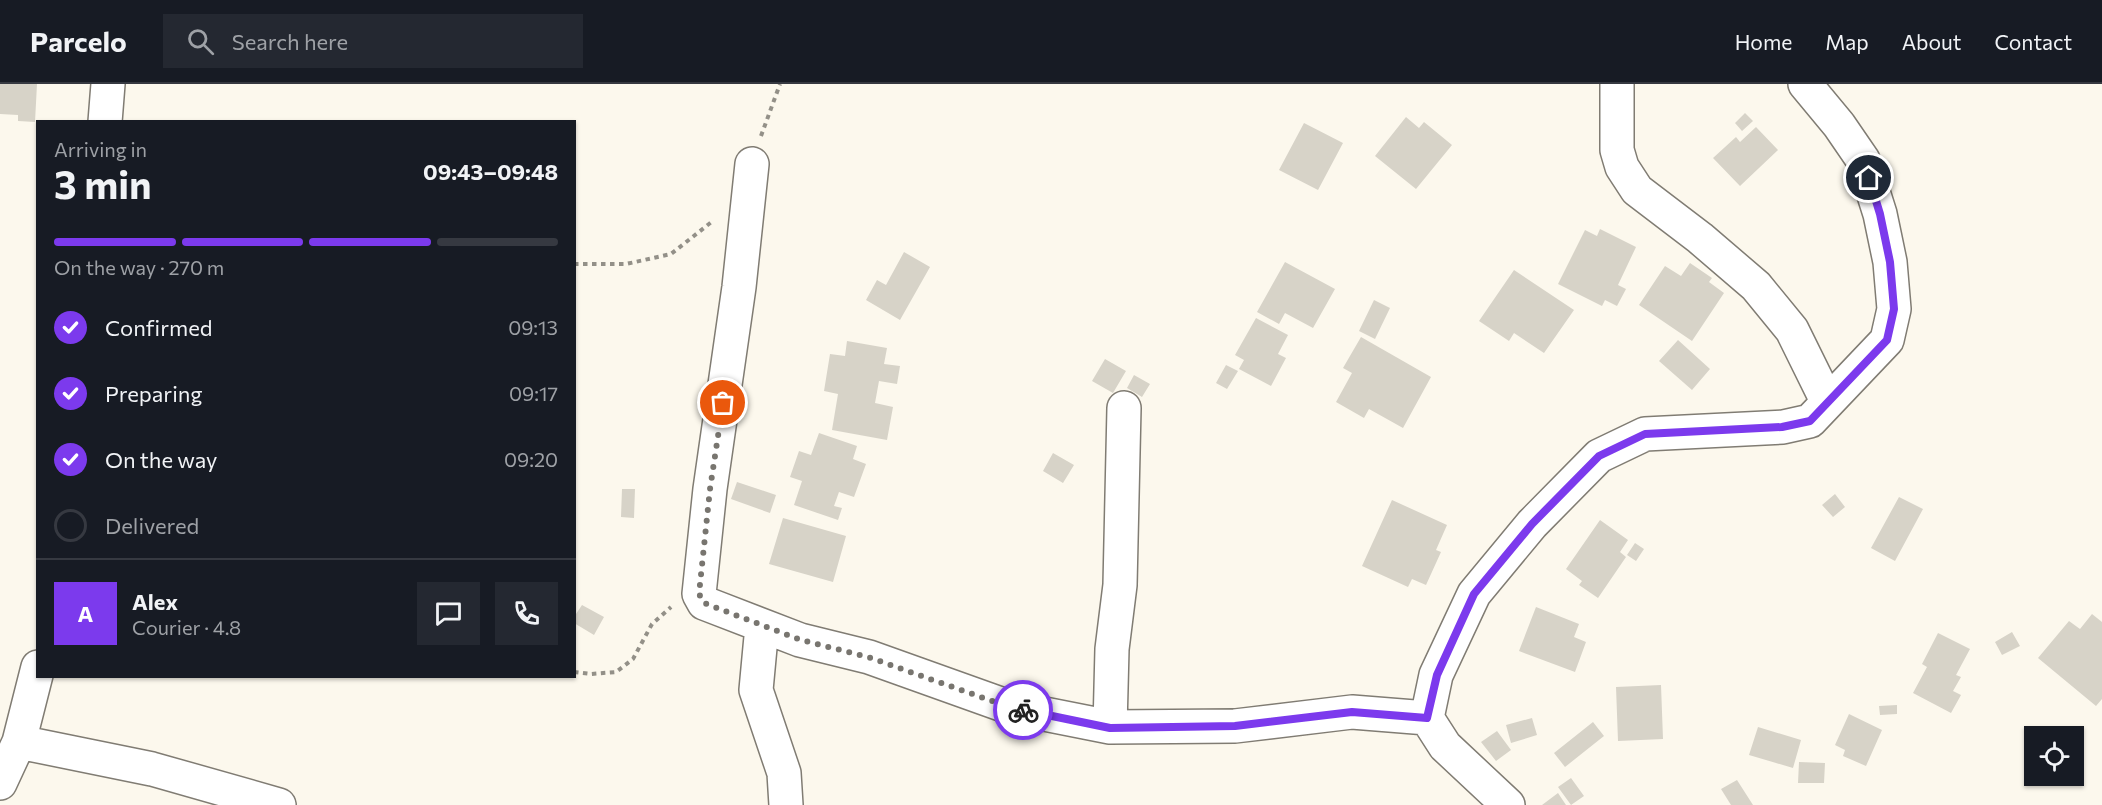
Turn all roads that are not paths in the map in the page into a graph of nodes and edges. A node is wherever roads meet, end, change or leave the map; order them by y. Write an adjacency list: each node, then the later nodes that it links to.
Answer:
1 (108, 84): 4 (street)
2 (1617, 84): 6 (street)
3 (1805, 84): 6 (street)
4 (105, 120)
5 (752, 164): 8 (street)
6 (1827, 401): 10 (street)
7 (1124, 408): 11 (street)
8 (762, 626): 11 (street); 15 (street)
9 (36, 675): 12 (street)
10 (1427, 718): 11 (street); 16 (street)
11 (1110, 728)
12 (19, 742): 13 (street); 14 (street)
13 (0, 783)
14 (279, 805)
15 (786, 805)
16 (1508, 805)

